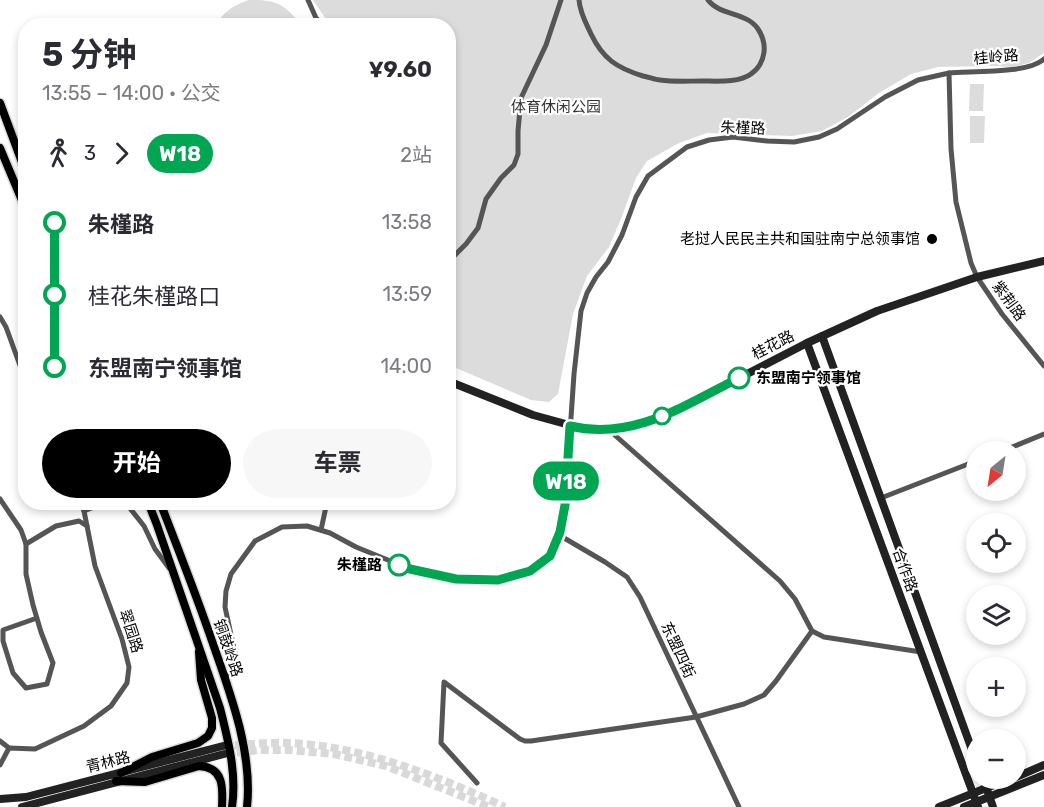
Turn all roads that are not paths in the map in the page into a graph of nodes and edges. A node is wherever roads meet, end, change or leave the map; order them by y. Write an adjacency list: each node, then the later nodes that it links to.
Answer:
1 (308, 0): 5 (street)
2 (561, 0): 12 (street)
3 (579, 0): 4 (street)
4 (708, 0)
5 (316, 18)
6 (1044, 59): 7 (street, 桂岭路)
7 (949, 73): 14 (street); 21 (street, 朱槿路)
8 (0, 103): 10 (main road)
9 (0, 148): 11 (main road)
10 (18, 151)
11 (18, 191)
12 (456, 254)
13 (1044, 261): 14 (street, 桂花路)
14 (977, 276): 16 (street, 桂花路); 19 (street, 紫荆路)
15 (0, 317): 18 (street)
16 (822, 336): 17 (street, 桂花路); 26 (street)
17 (807, 343): 22 (street, 桂花路); 42 (street, 合作路)
18 (18, 360)
19 (1044, 366)
20 (456, 384): 21 (street, 桂花路)
21 (570, 426): 22 (street, 桂花路); 35 (street, 朱槿路)
22 (609, 430): 39 (street)
23 (1044, 434): 24 (street)
24 (1026, 441)
25 (966, 465): 26 (street)
26 (881, 498): 45 (street)
27 (0, 499): 36 (street)
28 (131, 510): 37 (street)
29 (150, 510): 37 (main road, 铜鼓岭路)
30 (163, 510): 43 (main road, 铜鼓岭路)
31 (325, 510): 34 (street)
32 (84, 511): 33 (street, 翠园路)
33 (87, 526): 36 (street); 47 (street, 翠园路)
34 (321, 530): 35 (street, 朱槿路); 43 (street, 朱槿路)
35 (559, 535): 44 (street, 东盟四街)
36 (26, 544): 38 (street)
37 (175, 575): 41 (main road, 铜鼓岭路)
38 (37, 618): 40 (street); 40 (street)
39 (812, 631): 42 (street); 44 (street)
40 (2, 637)
41 (199, 643): 50 (main road); 63 (main road, 铜鼓岭路)
42 (921, 652): 58 (street, 合作路)
43 (225, 678): 64 (main road, 铜鼓岭路)
44 (696, 717): 54 (street); 65 (street, 东盟四街)
45 (966, 733)
46 (0, 741): 47 (street)
47 (9, 748): 48 (street)
48 (0, 765)
49 (1044, 765): 51 (street)
50 (121, 772): 53 (street, 青林路); 59 (street, 青林路)
51 (1026, 773)
52 (1044, 775): 57 (street)
53 (116, 781): 61 (street, 青林路); 62 (main road)
54 (477, 783)
55 (987, 789): 57 (street)
56 (993, 789): 57 (street)
57 (988, 792): 58 (street); 60 (street); 68 (street)
58 (973, 794): 60 (street, 合作路); 66 (street)
59 (0, 799)
60 (977, 805): 67 (street)
61 (22, 807)
62 (222, 807)
63 (232, 807)
64 (247, 807)
65 (739, 807)
66 (939, 807)
67 (964, 807)
68 (993, 807)

